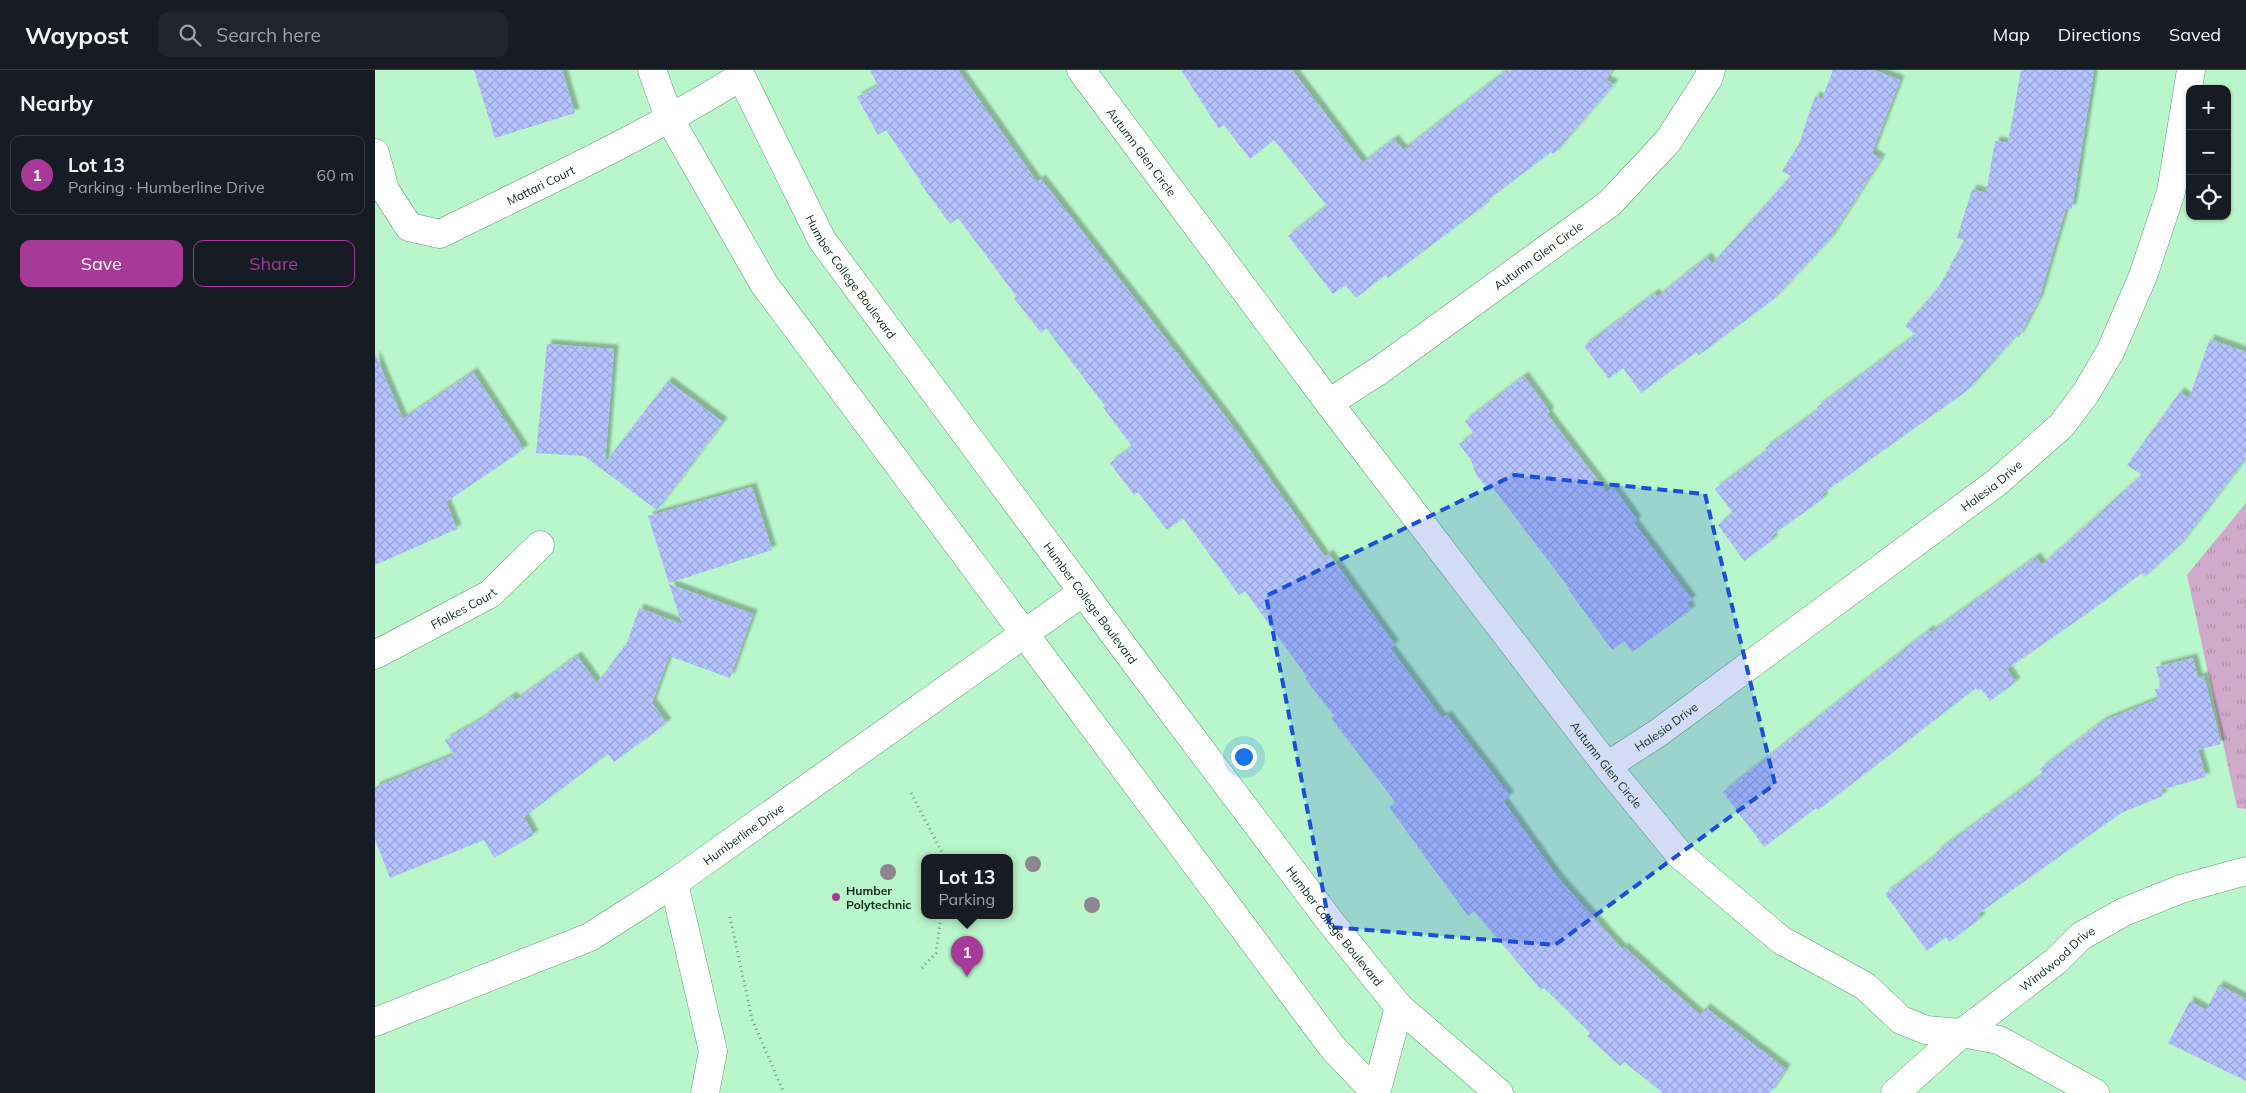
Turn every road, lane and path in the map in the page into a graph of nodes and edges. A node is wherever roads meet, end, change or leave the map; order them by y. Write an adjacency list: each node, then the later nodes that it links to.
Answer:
1 (652, 70): 6 (street)
2 (1081, 70): 8 (street, Autumn Glen Circle)
3 (1711, 70): 8 (street, Autumn Glen Circle)
4 (2191, 70): 13 (street, Halesia Drive)
5 (739, 73): 6 (street, Mattari Court); 10 (street, Humber College Boulevard)
6 (669, 118): 7 (street, Mattari Court); 11 (street)
7 (375, 153)
8 (1329, 403): 13 (street, Autumn Glen Circle)
9 (540, 545): 12 (street, Ffolkes Court)
10 (1083, 592): 11 (street, Humberline Drive); 21 (street, Humber College Boulevard)
11 (1025, 634): 17 (street, Humberline Drive); 26 (street)
12 (375, 655)
13 (1607, 766): 23 (street, Autumn Glen Circle)
14 (911, 793): 15 (path)
15 (943, 854)
16 (2246, 871): 23 (street, Windwood Drive)
17 (674, 882): 22 (street, Humberline Drive); 24 (street)
18 (729, 917): 25 (path)
19 (941, 919): 20 (path)
20 (922, 968)
21 (1399, 1007): 26 (street); 27 (street, Humber College Boulevard)
22 (375, 1022)
23 (1962, 1033): 28 (street, Windwood Drive); 29 (street, Autumn Glen Circle)
24 (705, 1093)
25 (784, 1093)
26 (1376, 1093)
27 (1499, 1093)
28 (1895, 1093)
29 (2095, 1093)

